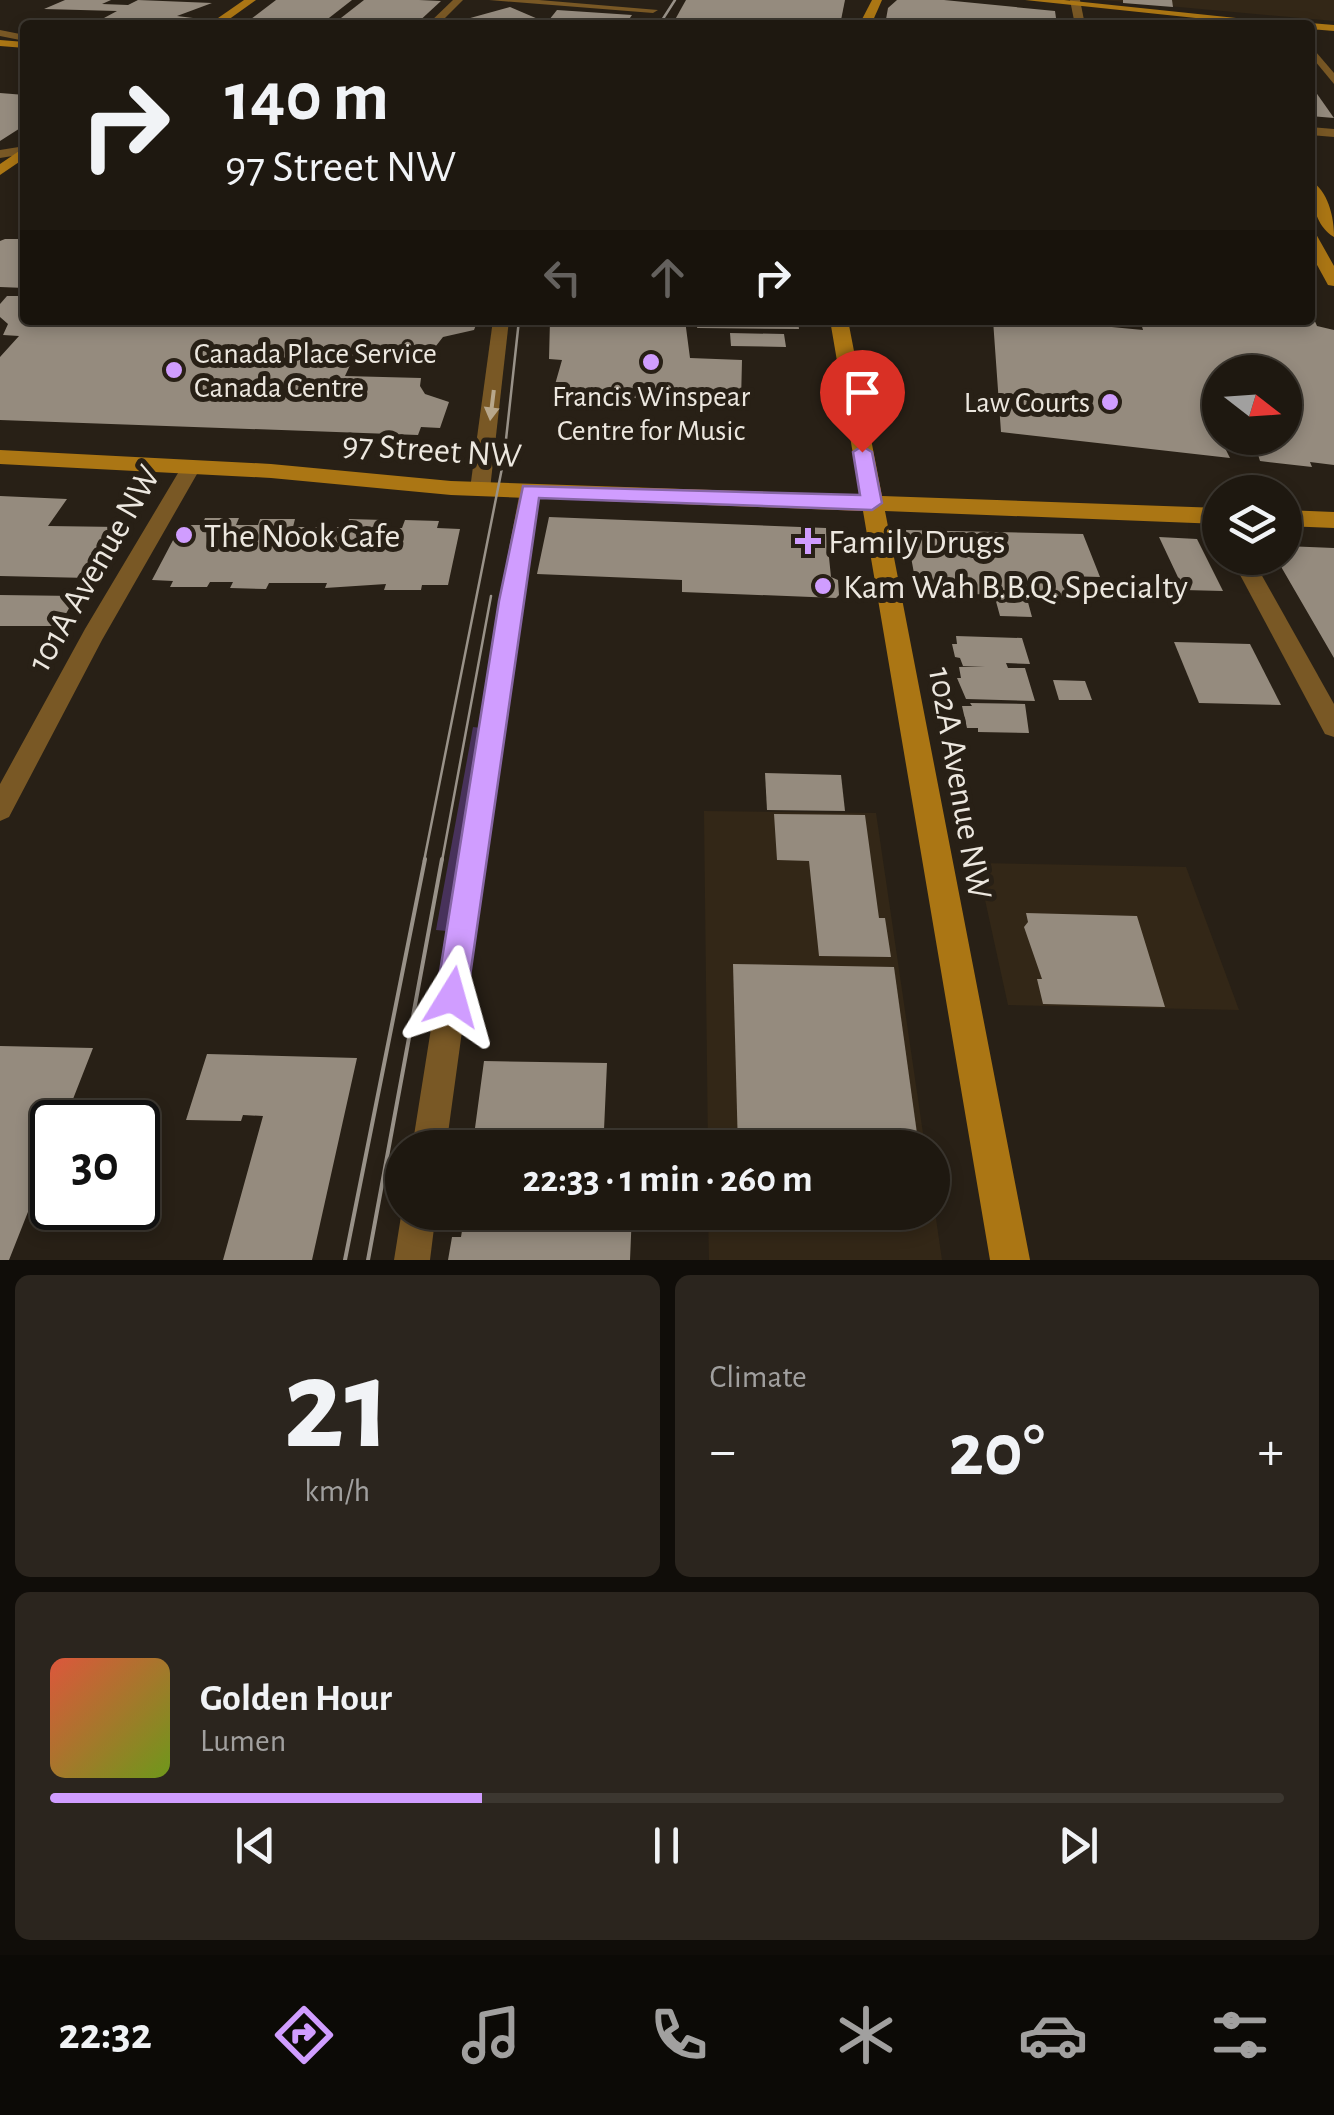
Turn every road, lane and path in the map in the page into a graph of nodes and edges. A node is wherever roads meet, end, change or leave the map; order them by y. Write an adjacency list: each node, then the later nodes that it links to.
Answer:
1 (252, 0): 8 (main road)
2 (458, 0): 9 (street)
3 (494, 0): 7 (street)
4 (1030, 0): 5 (main road)
5 (1075, 2): 10 (main road)
6 (1209, 4): 11 (main road)
7 (656, 5)
8 (222, 20)
9 (437, 20)
10 (1205, 20)
11 (1212, 20)
12 (1315, 55): 13 (street)
13 (1334, 80)
14 (20, 155): 15 (main road)
15 (0, 171)
16 (1315, 194): 17 (main road)
17 (1334, 232)
18 (1321, 248): 19 (main road)
19 (1334, 281)
20 (500, 325): 24 (street, one-way to 24)
21 (841, 325): 26 (main road, 102A Avenue NW)
22 (0, 456): 23 (main road, 97 Street NW)
23 (191, 467): 24 (main road, 97 Street NW); 32 (street, 101A Avenue NW)
24 (480, 488): 25 (main road, 97 Street NW)
25 (530, 491): 26 (main road, 97 Street NW); 33 (street)
26 (872, 503): 27 (main road, 97 Street NW); 36 (main road, 102A Avenue NW)
27 (1202, 515)
28 (1302, 519): 29 (main road)
29 (1334, 520)
30 (1251, 575): 31 (street)
31 (1334, 728)
32 (0, 809)
33 (432, 1130)
34 (417, 1230): 35 (street)
35 (412, 1260)
36 (1010, 1260)

